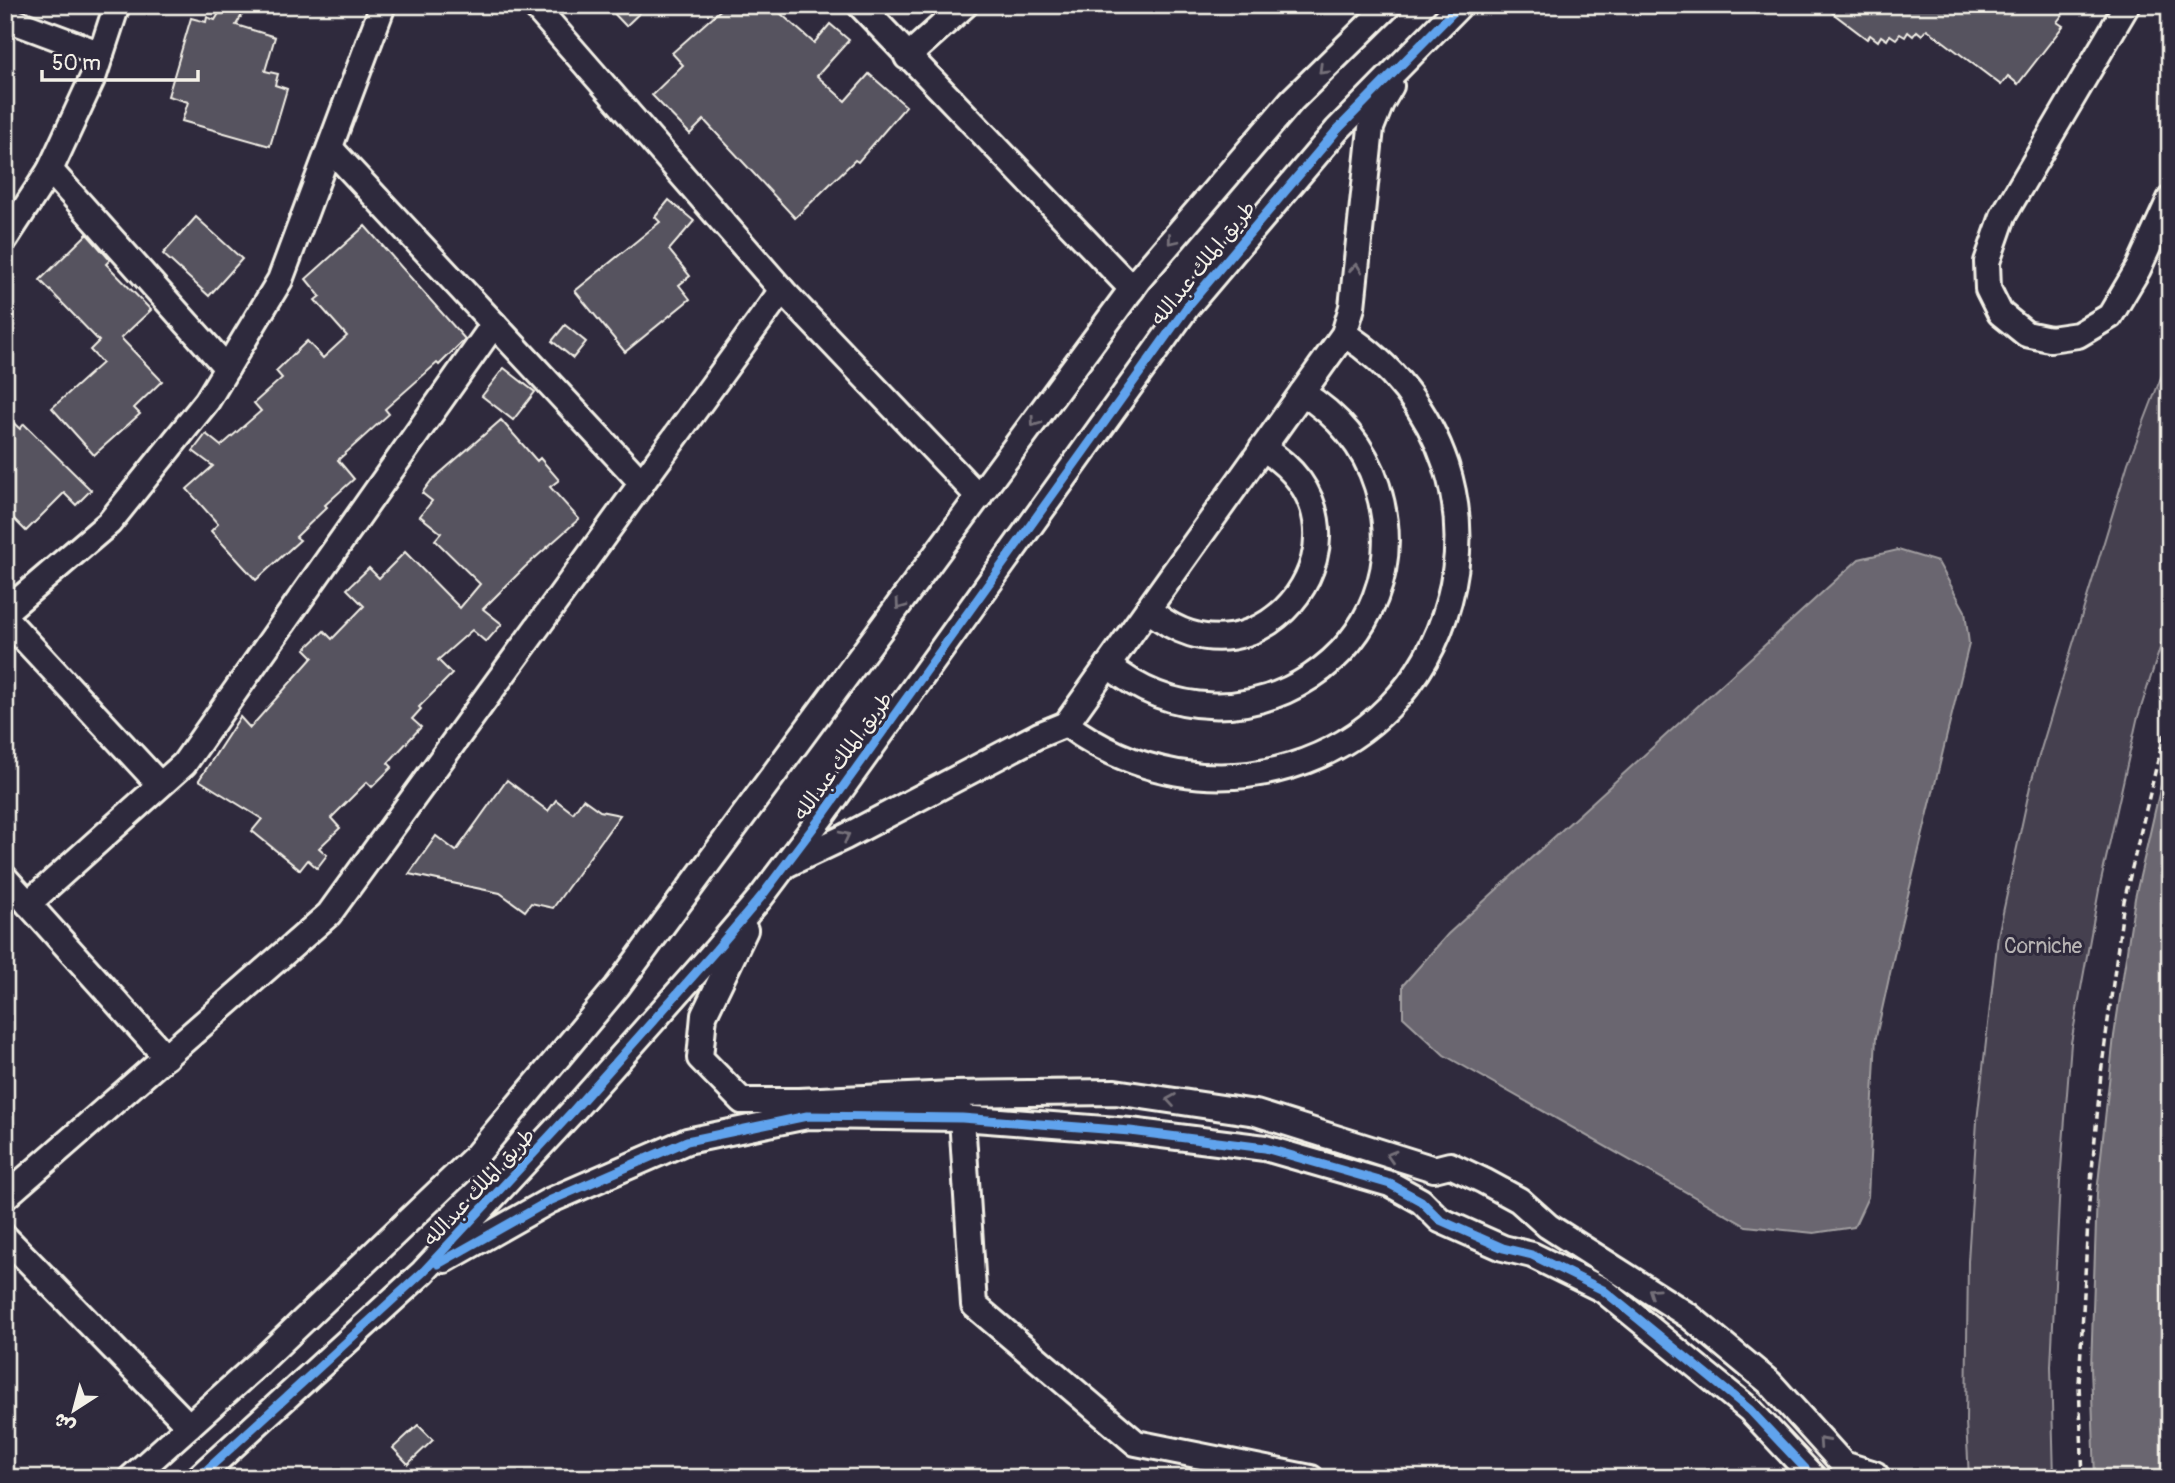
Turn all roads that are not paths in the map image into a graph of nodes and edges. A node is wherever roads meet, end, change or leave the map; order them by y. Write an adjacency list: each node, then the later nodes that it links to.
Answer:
1 (117, 5): 12 (street)
2 (383, 5): 15 (street)
3 (534, 5): 20 (street)
4 (860, 5): 13 (street)
5 (965, 5): 13 (street)
6 (1377, 5): 11 (street)
7 (1389, 5): 11 (street, طريق الملك عبدالله)
8 (1460, 5): 14 (street, طريق الملك عبدالله)
9 (2127, 5): 17 (street)
10 (5, 18): 12 (street)
11 (1352, 41): 19 (street, طريق الملك عبدالله, one-way to 19)
12 (101, 54): 16 (street)
13 (907, 57): 19 (street)
14 (1406, 60): 22 (street, one-way to 14); 34 (street, طريق الملك عبدالله)
15 (330, 148): 21 (street); 23 (street)
16 (51, 170): 18 (street); 23 (street)
17 (2170, 200)
18 (5, 239)
19 (1132, 289): 27 (street, طريق الملك عبدالله, one-way to 27)
20 (782, 290): 26 (street); 27 (street)
21 (494, 324): 26 (street); 33 (street)
22 (1344, 334): 24 (street); 32 (street)
23 (227, 368): 29 (street)
24 (1302, 393): 25 (street); 31 (street)
25 (1262, 449): 28 (street); 28 (street)
26 (642, 483): 38 (street)
27 (979, 497): 46 (street, طريق الملك عبدالله, one-way to 46)
28 (1148, 609): 31 (street)
29 (5, 612)
30 (5, 618): 33 (street)
31 (1108, 665): 32 (street)
32 (1066, 724): 34 (street, one-way to 32)
33 (160, 785): 37 (street)
34 (784, 866): 36 (street, طريق الملك عبدالله)
35 (5, 878): 37 (street)
36 (761, 897): 39 (street); 45 (street, طريق الملك عبدالله)
37 (28, 904): 38 (street)
38 (166, 1057): 42 (street)
39 (952, 1094): 40 (street); 41 (street, one-way to 39)
40 (951, 1117): 43 (street); 45 (street); 50 (street)
41 (1434, 1169): 43 (street); 47 (street, one-way to 41)
42 (5, 1197)
43 (1421, 1201): 51 (street)
44 (5, 1237): 46 (street)
45 (423, 1272): 49 (street, طريق الملك عبدالله)
46 (189, 1426): 48 (street, طريق الملك عبدالله)
47 (1838, 1471): 52 (street)
48 (131, 1478)
49 (198, 1478)
50 (1311, 1478)
51 (1814, 1478)
52 (1878, 1478)

